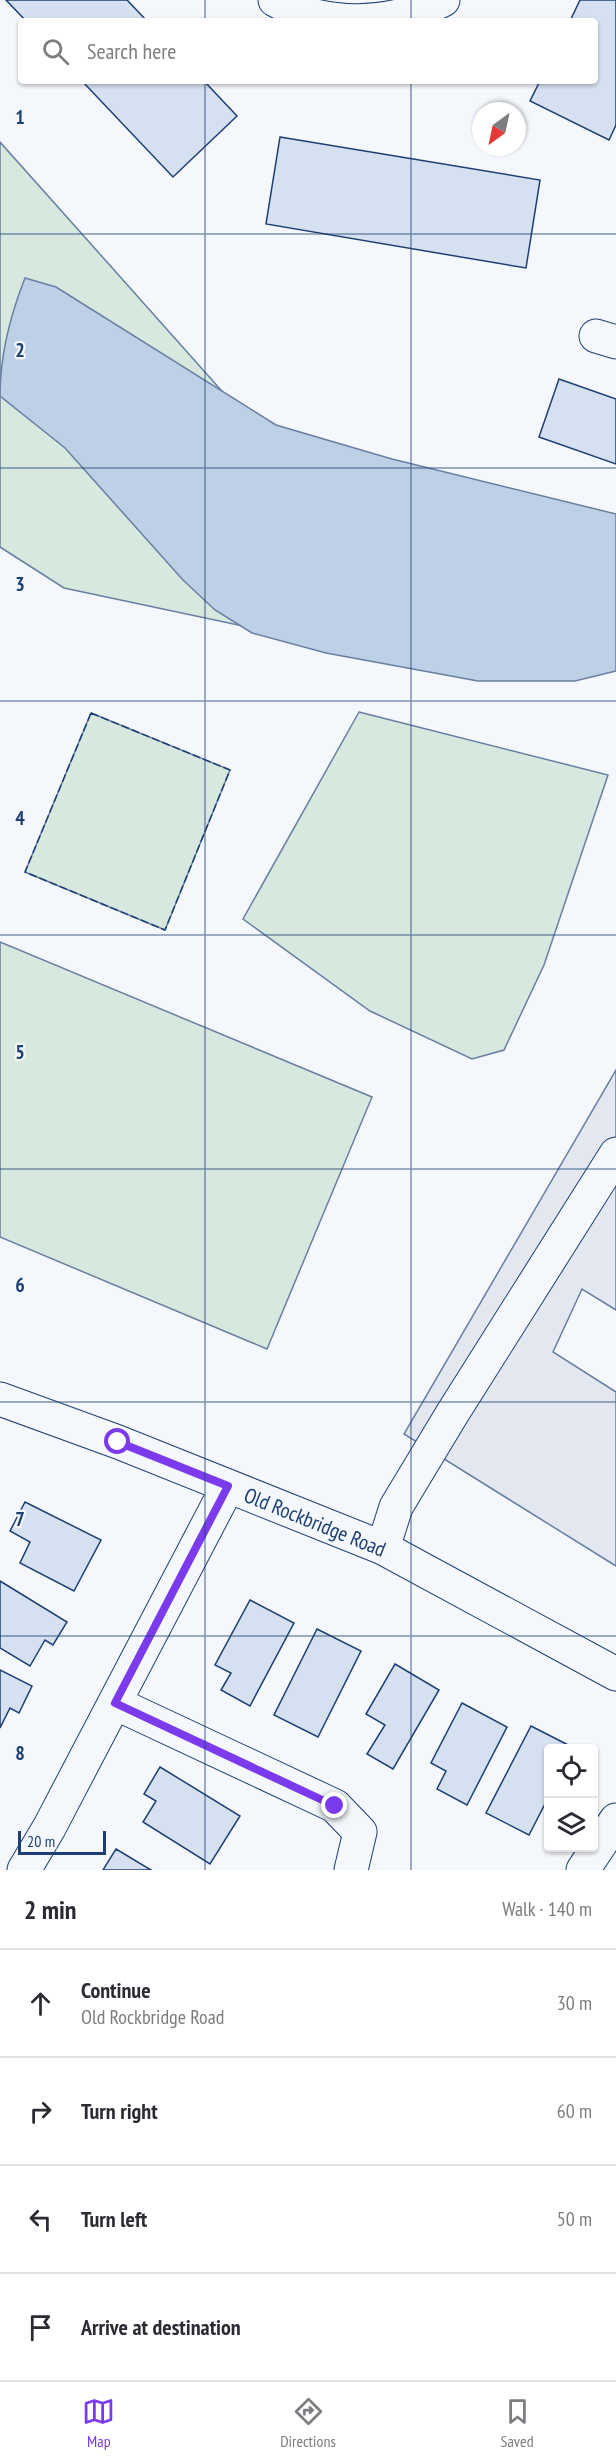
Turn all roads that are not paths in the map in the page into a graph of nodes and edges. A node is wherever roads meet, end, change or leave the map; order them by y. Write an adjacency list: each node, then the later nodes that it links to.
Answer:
1 (275, 0): 3 (street)
2 (443, 0): 4 (street)
3 (327, 18)
4 (389, 18)
5 (616, 1154): 8 (street)
6 (0, 1399): 7 (street, Old Rockbridge Road)
7 (228, 1486): 8 (street, Old Rockbridge Road); 10 (street)
8 (383, 1548): 9 (street, Old Rockbridge Road)
9 (616, 1674)
10 (115, 1703): 12 (street); 13 (street)
11 (616, 1820): 14 (street)
12 (24, 1870)
13 (351, 1870)
14 (583, 1870)

